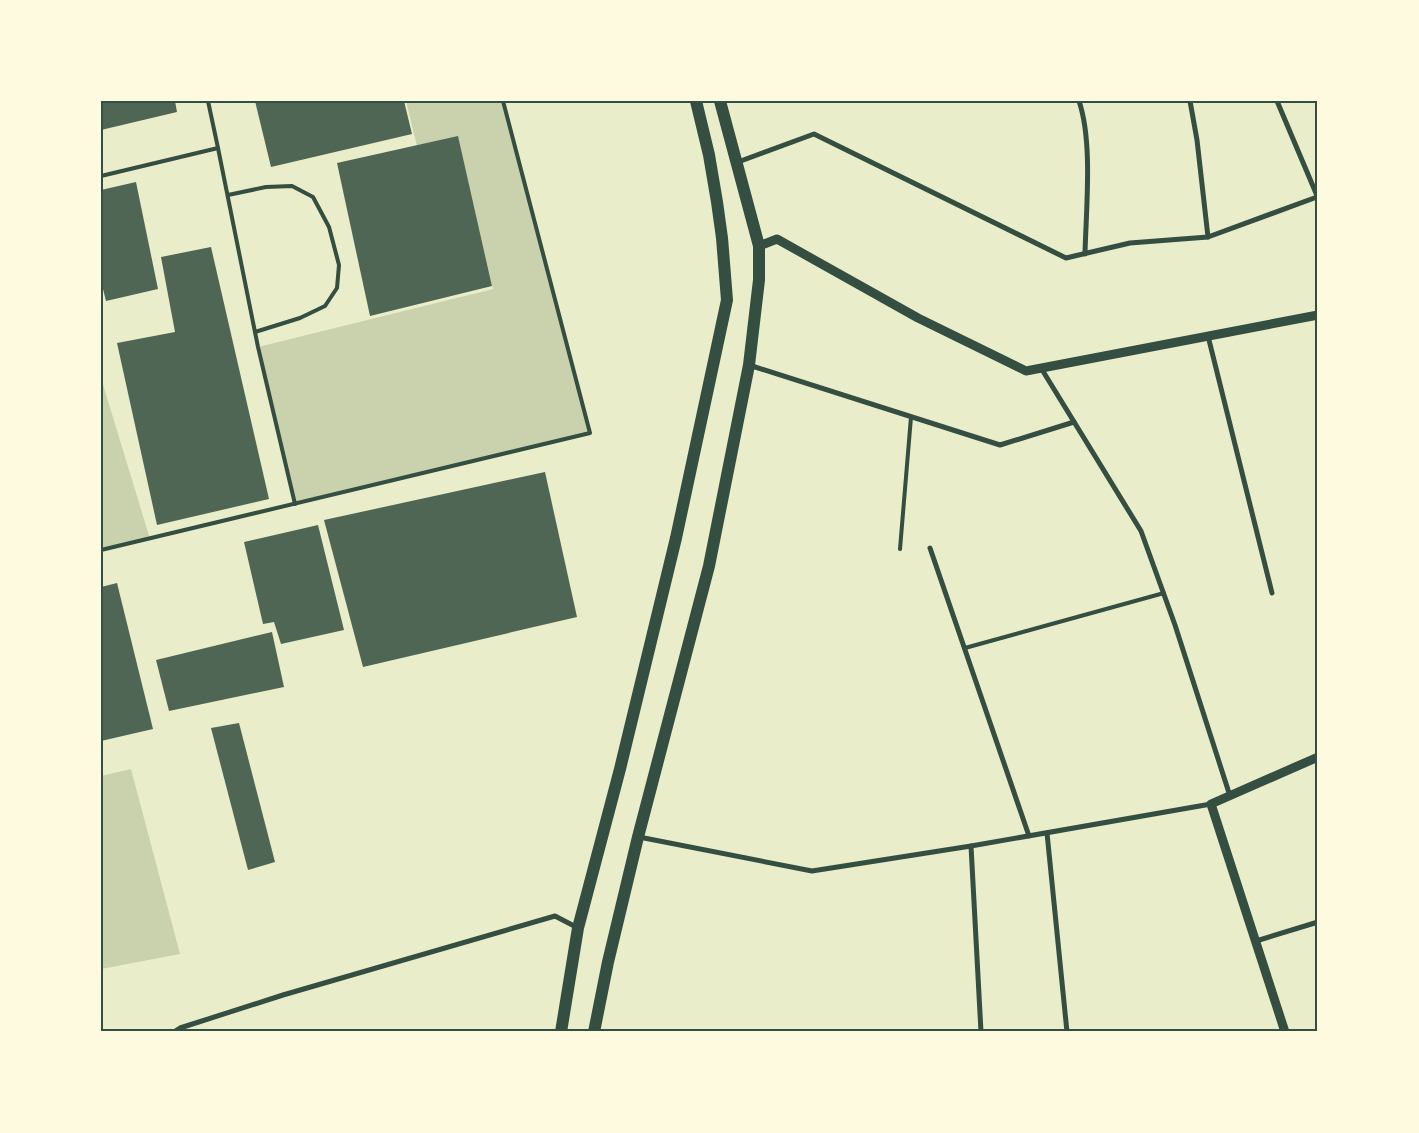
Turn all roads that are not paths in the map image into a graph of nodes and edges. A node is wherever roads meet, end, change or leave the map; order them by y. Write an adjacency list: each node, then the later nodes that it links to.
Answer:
1 (208, 101): 8 (lane)
2 (503, 101): 23 (lane)
3 (696, 101): 38 (main road)
4 (720, 101): 9 (main road)
5 (1079, 101): 15 (street)
6 (1190, 101): 13 (street)
7 (1277, 101): 12 (street)
8 (218, 148): 10 (lane); 11 (lane)
9 (737, 162): 14 (main road); 15 (street)
10 (101, 176)
11 (228, 194): 17 (lane); 17 (lane)
12 (1318, 198): 13 (street)
13 (1208, 237): 15 (street)
14 (759, 246): 19 (main road); 20 (street)
15 (1085, 254)
16 (1318, 315): 18 (street)
17 (255, 332): 23 (lane)
18 (1208, 336): 20 (street); 28 (street)
19 (749, 365): 21 (street); 35 (main road)
20 (1041, 368): 22 (street)
21 (911, 416): 22 (street); 25 (lane)
22 (1074, 422): 27 (street)
23 (295, 504): 26 (lane)
24 (930, 548): 29 (street)
25 (900, 549)
26 (101, 550)
27 (1164, 593): 29 (lane); 31 (street)
28 (1272, 593)
29 (965, 648): 34 (street)
30 (1318, 757): 31 (street)
31 (1230, 796): 32 (street)
32 (1212, 804): 33 (street); 39 (street)
33 (1047, 833): 34 (street); 44 (street)
34 (1029, 836): 36 (street)
35 (638, 837): 36 (street); 42 (main road)
36 (971, 846): 43 (street)
37 (1318, 922): 39 (street)
38 (578, 928): 40 (street); 41 (main road)
39 (1256, 941): 45 (street)
40 (174, 1032)
41 (562, 1032)
42 (594, 1032)
43 (981, 1032)
44 (1067, 1032)
45 (1285, 1032)

